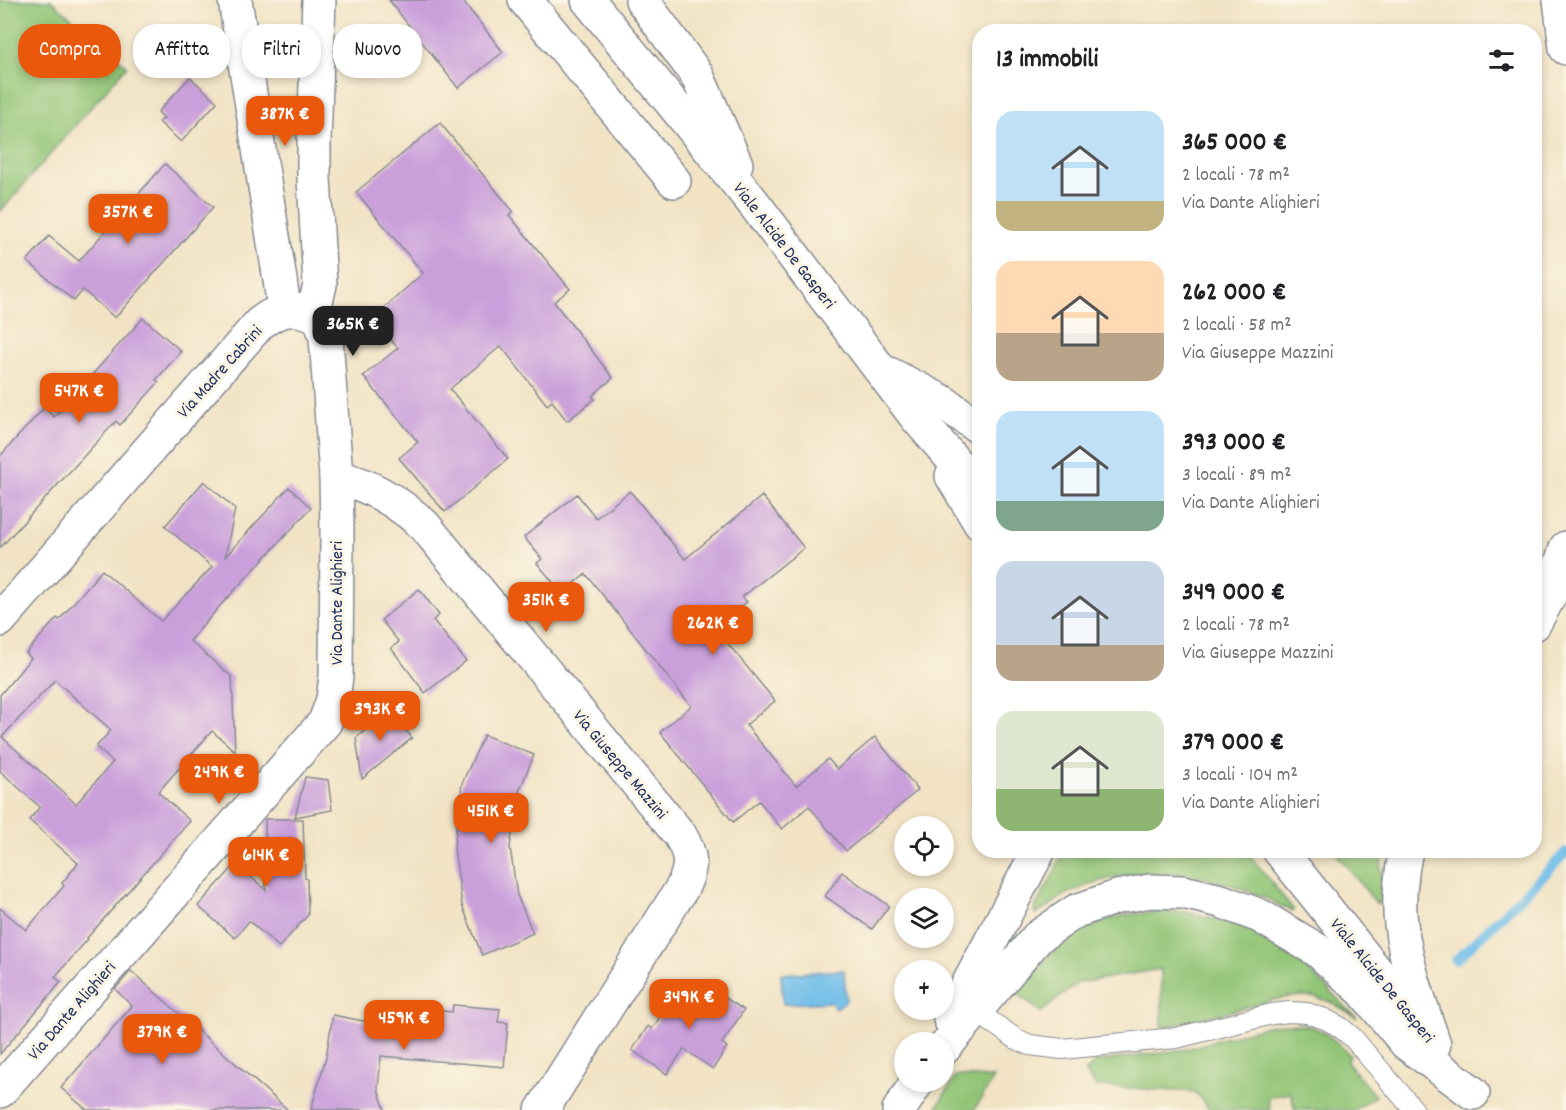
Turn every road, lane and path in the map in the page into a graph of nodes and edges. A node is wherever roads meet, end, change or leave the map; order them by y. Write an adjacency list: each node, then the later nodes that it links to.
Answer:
1 (235, 0): 10 (street)
2 (319, 0): 10 (street)
3 (525, 0): 8 (street)
4 (588, 0): 9 (street, Viale Alcide De Gasperi)
5 (642, 0): 9 (street)
6 (1560, 0): 7 (street)
7 (1566, 48)
8 (674, 181)
9 (752, 201): 11 (street, Viale Alcide De Gasperi)
10 (298, 312): 14 (street, Via Dante Alighieri); 19 (street, Via Madre Cabrini)
11 (881, 371): 12 (street, Viale Alcide De Gasperi); 13 (street)
12 (917, 418): 15 (street, Viale Alcide De Gasperi); 16 (street)
13 (972, 423)
14 (336, 477): 27 (street, Via Dante Alighieri); 30 (street, Via Giuseppe Mazzini)
15 (972, 482)
16 (972, 510)
17 (1566, 548): 18 (street)
18 (1542, 609)
19 (0, 620)
20 (1036, 858): 23 (street)
21 (1285, 858): 26 (street, Viale Alcide De Gasperi)
22 (1404, 858): 26 (street)
23 (967, 1006): 24 (street); 25 (street); 29 (street); 32 (lane)
24 (946, 1032)
25 (953, 1032)
26 (1434, 1044): 29 (street, Viale Alcide De Gasperi)
27 (0, 1091)
28 (910, 1092): 31 (street)
29 (1480, 1102)
30 (542, 1110)
31 (899, 1110)
32 (1414, 1110)

